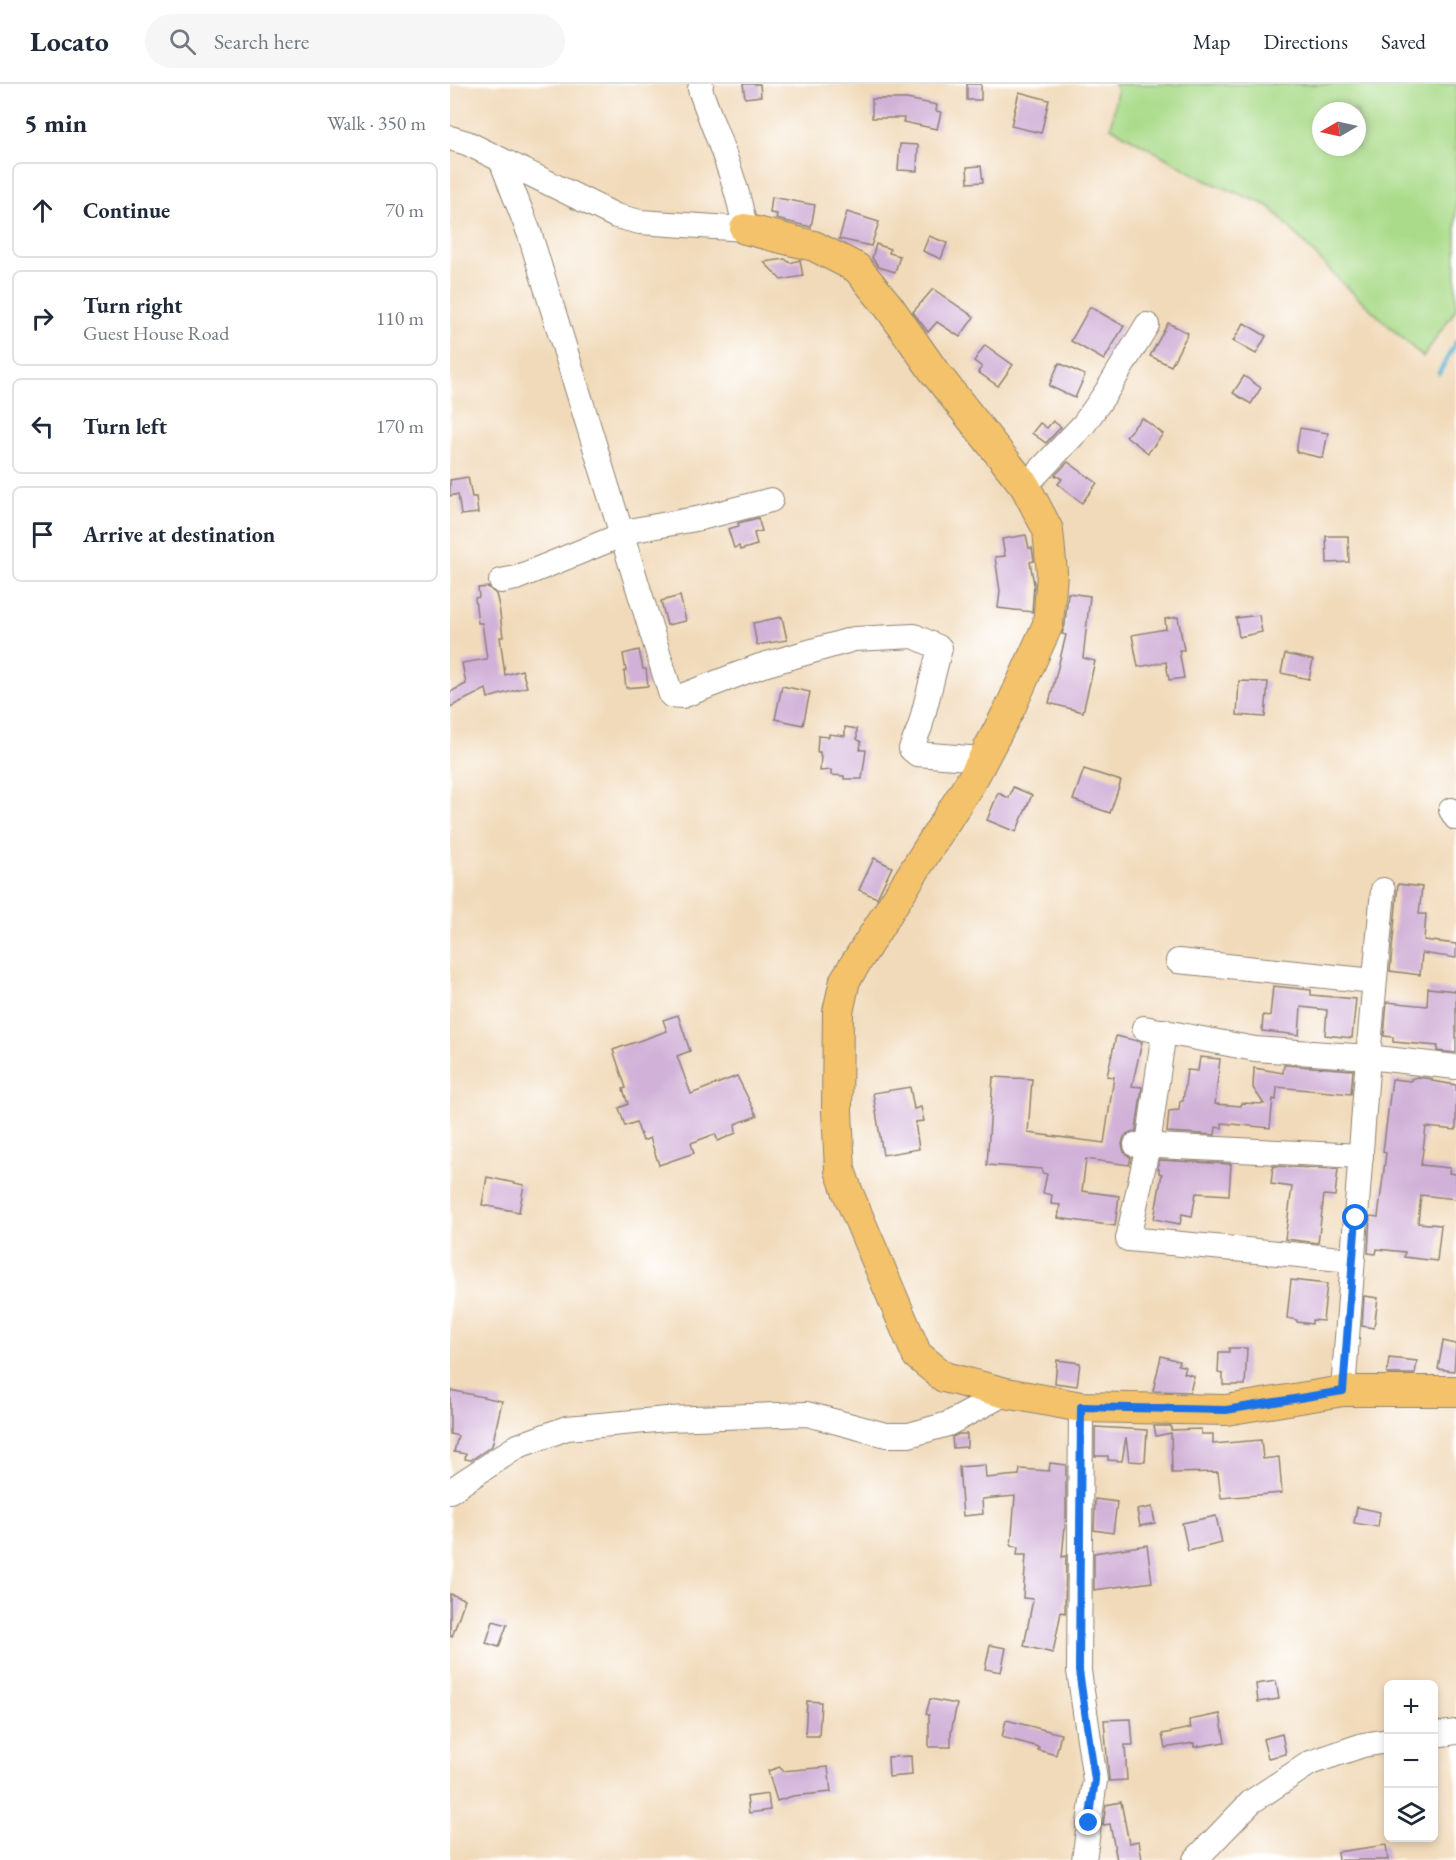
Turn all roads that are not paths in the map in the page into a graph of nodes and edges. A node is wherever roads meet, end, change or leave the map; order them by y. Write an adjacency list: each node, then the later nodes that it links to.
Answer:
1 (701, 84): 4 (street)
2 (450, 138): 3 (street)
3 (501, 160): 4 (street); 8 (street)
4 (745, 229): 6 (main road)
5 (1147, 325): 6 (street)
6 (1025, 486): 10 (main road)
7 (771, 500): 8 (street)
8 (622, 535): 9 (street); 10 (street)
9 (501, 581)
10 (982, 759): 21 (main road)
11 (1383, 890): 13 (street)
12 (1178, 961): 13 (street)
13 (1374, 981): 14 (street)
14 (1368, 1056): 15 (street); 16 (street); 17 (street)
15 (1456, 1067)
16 (1142, 1145): 17 (street); 18 (street)
17 (1361, 1156): 18 (street)
18 (1352, 1260): 19 (street)
19 (1343, 1391): 20 (main road); 22 (main road)
20 (1456, 1391)
21 (1006, 1393): 22 (main road); 23 (street)
22 (1081, 1407): 27 (street)
23 (450, 1491)
24 (1456, 1732): 25 (street)
25 (1438, 1734)
26 (1384, 1742): 28 (street)
27 (1084, 1860)
28 (1195, 1860)

